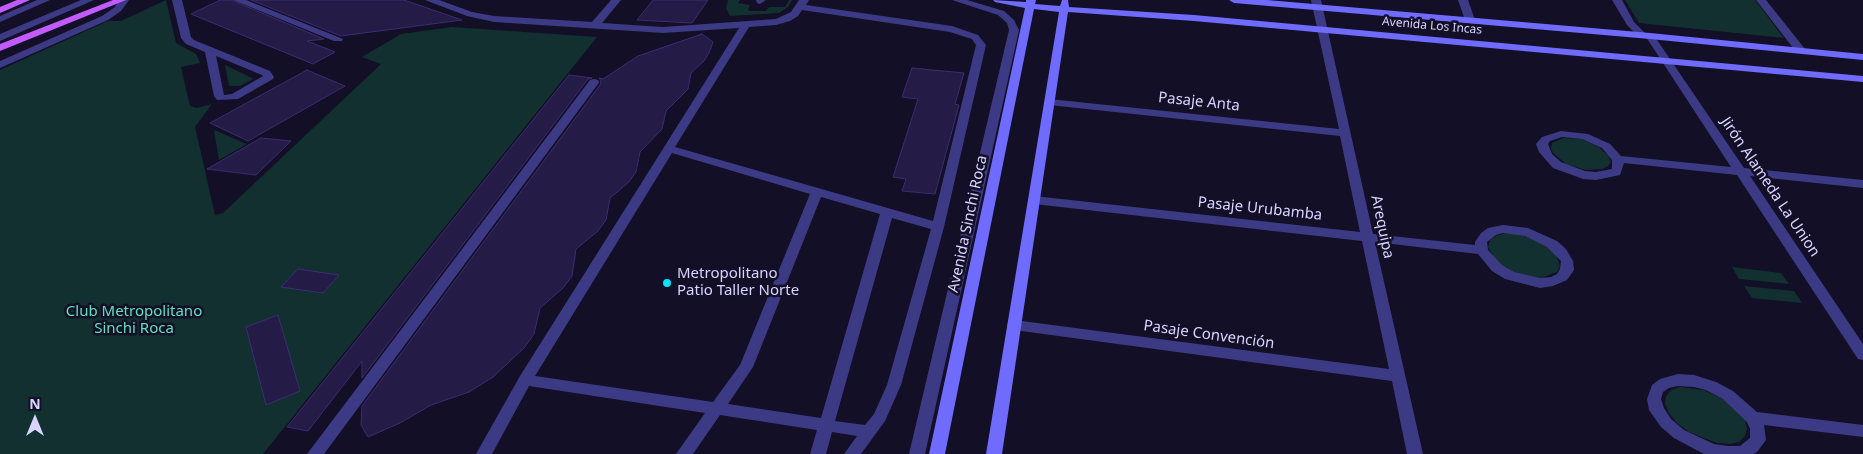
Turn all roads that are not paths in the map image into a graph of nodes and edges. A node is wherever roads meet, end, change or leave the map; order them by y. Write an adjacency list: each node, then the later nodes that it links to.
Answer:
1 (25, 0): 19 (main road)
2 (45, 0): 20 (street)
3 (89, 0): 26 (street)
4 (122, 0): 28 (main road); 33 (street)
5 (177, 0): 29 (street)
6 (238, 0): 27 (street)
7 (430, 0): 23 (street)
8 (616, 0): 23 (street)
9 (957, 0): 62 (street)
10 (998, 0): 15 (main road, Avenida Los Incas)
11 (1234, 0): 18 (main road, Avenida Los Incas)
12 (1463, 0): 21 (street)
13 (1617, 0): 25 (street, Jirón Alameda La Union)
14 (1761, 0): 30 (street)
15 (1030, 3): 17 (main road, Avenida Los Incas); 63 (main road, Avenida Sinchi Roca)
16 (802, 4): 22 (street); 45 (street)
17 (1065, 4): 24 (main road, Avenida Los Incas); 36 (main road)
18 (1317, 4): 21 (main road, Avenida Los Incas); 24 (street, Arequipa)
19 (0, 10)
20 (0, 19)
21 (1470, 20): 25 (main road, Avenida Los Incas)
22 (745, 25): 23 (street); 38 (street)
23 (594, 26)
24 (1322, 29): 32 (main road, Avenida Los Incas); 37 (street, Arequipa)
25 (1646, 35): 30 (main road, Avenida Los Incas); 32 (street, Jirón Alameda La Union)
26 (0, 38)
27 (338, 39)
28 (0, 48)
29 (210, 50): 29 (street)
30 (1801, 51): 31 (main road, Avenida Los Incas)
31 (1863, 57)
32 (1665, 59): 34 (main road, Avenida Los Incas); 40 (street, Jirón Alameda La Union)
33 (0, 65)
34 (1863, 79)
35 (594, 82): 57 (street)
36 (1049, 102): 37 (street, Pasaje Anta); 43 (main road)
37 (1345, 132): 46 (street, Arequipa)
38 (668, 148): 42 (street); 51 (street)
39 (1618, 159): 39 (street); 40 (street)
40 (1740, 171): 41 (street); 49 (street, Jirón Alameda La Union)
41 (1863, 184)
42 (817, 191): 44 (street); 52 (street)
43 (1034, 200): 46 (street, Pasaje Urubamba); 48 (main road)
44 (887, 212): 45 (street); 54 (street)
45 (938, 227): 56 (street)
46 (1368, 237): 47 (street, Pasaje Urubamba); 50 (street, Arequipa)
47 (1482, 250): 47 (street)
48 (1014, 325): 50 (street, Pasaje Convención); 64 (main road)
49 (1863, 355)
50 (1398, 376): 65 (street, Arequipa)
51 (525, 380): 52 (street); 58 (street)
52 (715, 409): 54 (street); 59 (street)
53 (1753, 418): 53 (street); 55 (street)
54 (826, 425): 56 (street); 60 (street)
55 (1863, 431)
56 (870, 432): 61 (street)
57 (315, 454)
58 (484, 454)
59 (684, 454)
60 (818, 454)
61 (852, 454)
62 (917, 454)
63 (937, 454)
64 (994, 454)
65 (1415, 454)

